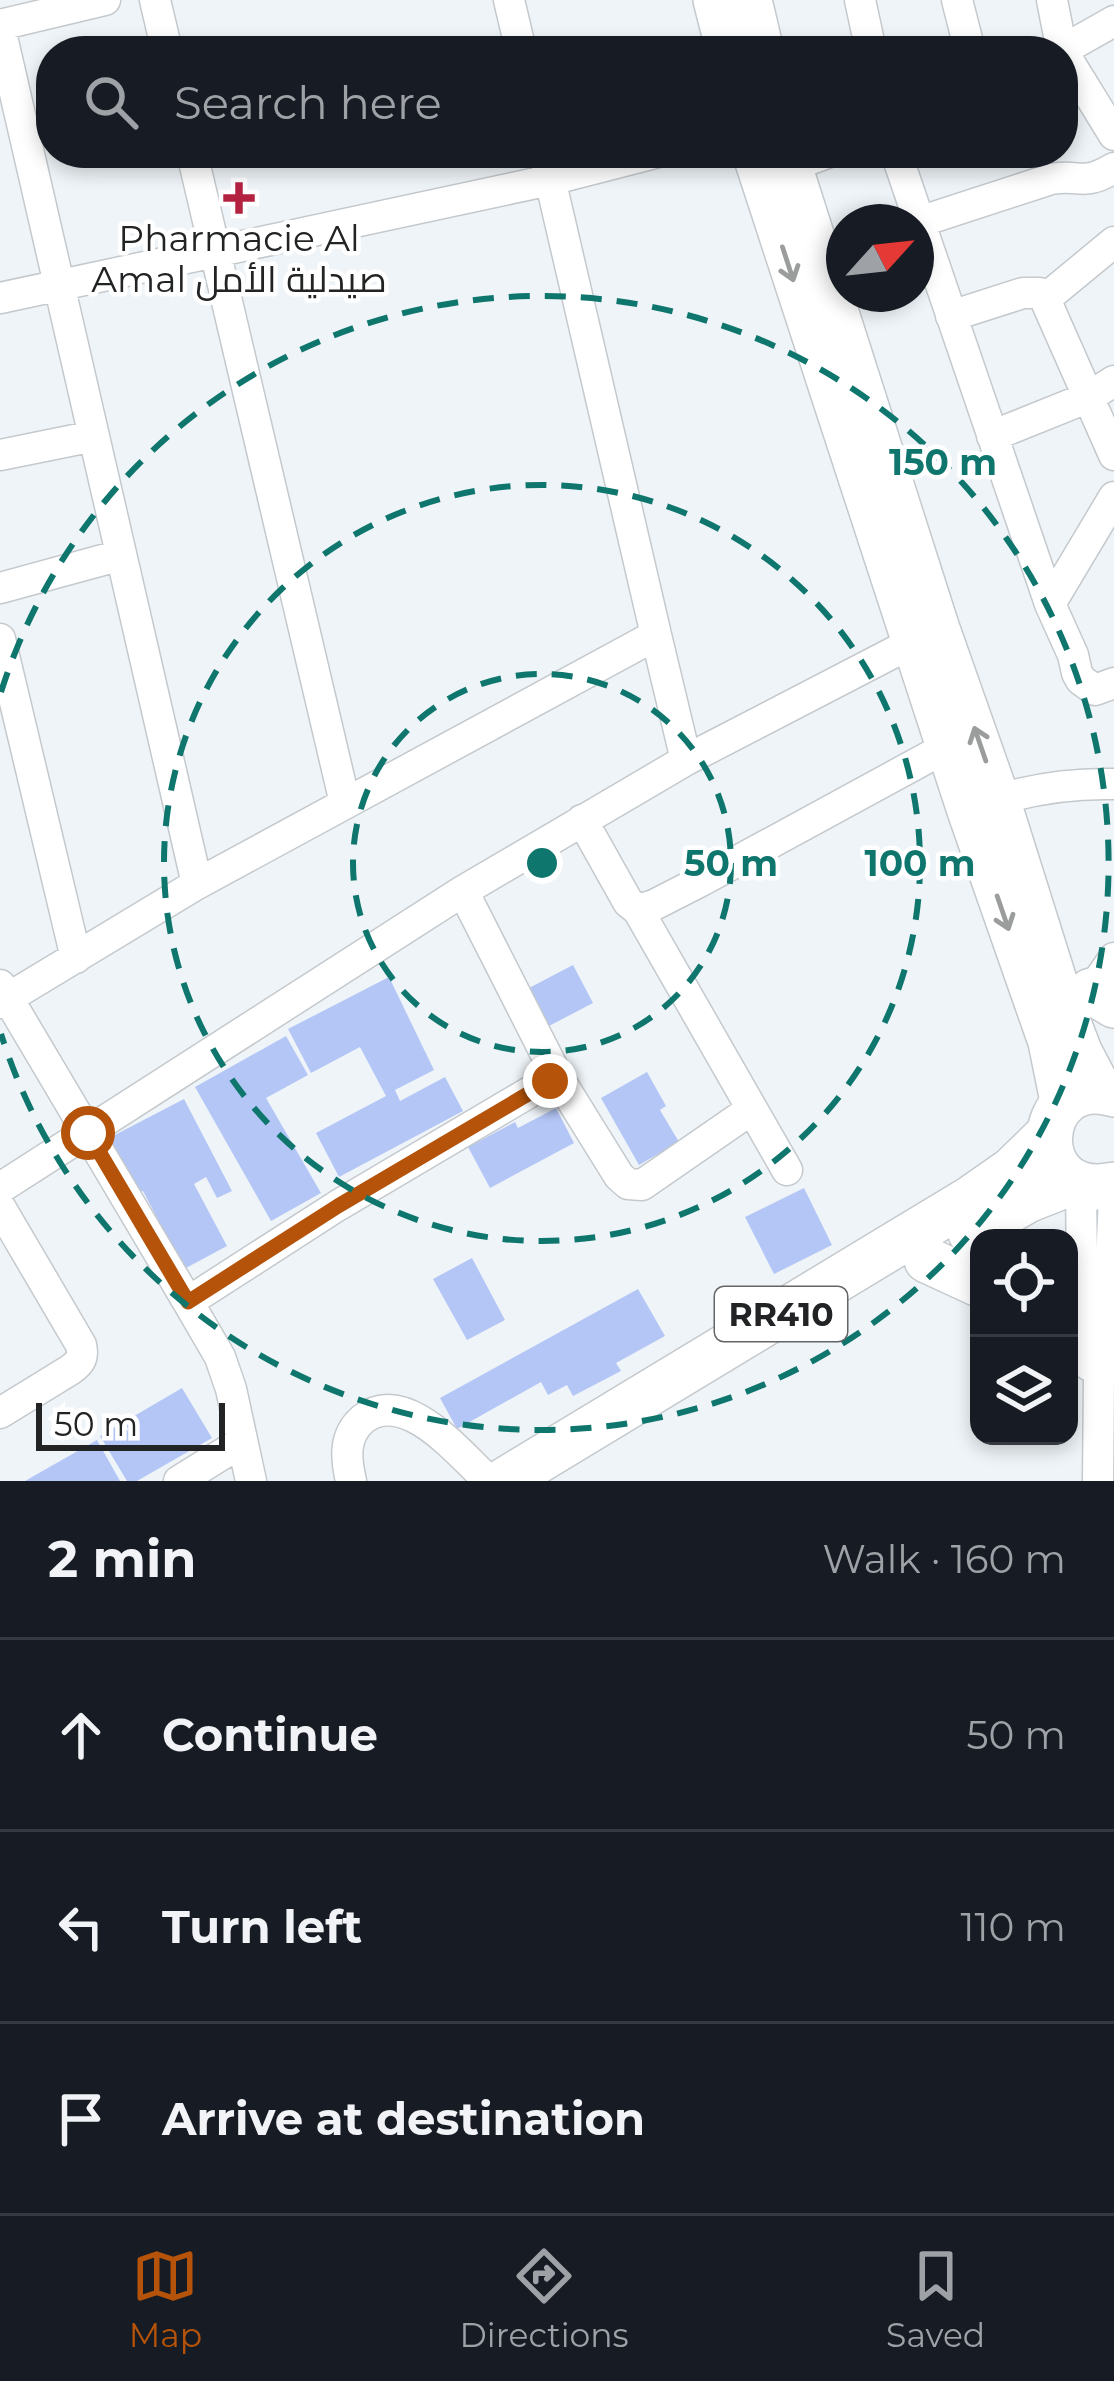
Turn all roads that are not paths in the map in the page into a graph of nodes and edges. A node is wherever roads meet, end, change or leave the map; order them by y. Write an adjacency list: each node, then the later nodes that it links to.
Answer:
1 (105, 0): 10 (street)
2 (155, 0): 11 (street)
3 (509, 0): 12 (street)
4 (713, 0): 13 (main road)
5 (752, 0): 14 (main road)
6 (860, 0): 15 (street)
7 (957, 0): 16 (street)
8 (1052, 0): 17 (street)
9 (1114, 21): 18 (street)
10 (0, 27): 32 (street)
11 (163, 36)
12 (517, 36)
13 (722, 36)
14 (760, 36)
15 (868, 36)
16 (966, 36)
17 (1059, 36)
18 (1078, 42)
19 (1078, 77): 20 (street)
20 (1114, 136)
21 (195, 168): 30 (street)
22 (539, 168): 30 (street)
23 (547, 168): 45 (street)
24 (785, 168): 46 (main road)
25 (901, 168): 27 (street)
26 (1114, 168): 28 (street)
27 (913, 204)
28 (934, 217)
29 (1114, 242): 34 (street)
30 (215, 250): 32 (street); 52 (street)
31 (934, 266): 35 (street)
32 (59, 286): 33 (street); 37 (street)
33 (0, 298)
34 (1045, 299): 35 (street); 36 (street)
35 (951, 316): 38 (street)
36 (1101, 389): 38 (street); 40 (street)
37 (94, 436): 39 (street); 42 (street)
38 (992, 436): 44 (street)
39 (0, 455)
40 (1114, 455)
41 (1114, 497): 44 (street)
42 (122, 555): 43 (street); 55 (street)
43 (0, 588)
44 (1050, 604): 48 (street)
45 (656, 635): 50 (street); 52 (street)
46 (927, 635): 49 (main road); 50 (street); 53 (main road, one-way to 46)
47 (0, 638): 58 (street)
48 (1114, 683)
49 (947, 747): 53 (main road); 57 (street)
50 (686, 760): 54 (street)
51 (1114, 784): 53 (street)
52 (345, 803): 55 (street)
53 (983, 805): 59 (main road); 62 (main road, one-way to 62)
54 (582, 820): 56 (street); 57 (street)
55 (197, 884): 58 (street)
56 (463, 891): 61 (street); 64 (street)
57 (638, 910): 63 (street)
58 (76, 958): 60 (street)
59 (1096, 991): 62 (main road)
60 (3, 996): 64 (street)
61 (557, 1076): 63 (street); 71 (street)
62 (1082, 1106): 67 (highway); 79 (highway, RR410)
63 (752, 1109): 65 (street)
64 (88, 1133): 66 (street); 71 (street)
65 (787, 1170)
66 (0, 1187)
67 (1095, 1188): 69 (highway, RR410); 72 (street)
68 (0, 1207): 73 (street)
69 (927, 1260): 70 (highway); 80 (highway, RR410)
70 (970, 1280)
71 (188, 1302): 74 (street)
72 (1096, 1345): 81 (street)
73 (0, 1413)
74 (242, 1442): 75 (street); 76 (street)
75 (178, 1481)
76 (250, 1481)
77 (351, 1481): 78 (street)
78 (489, 1481)
79 (504, 1481)
80 (556, 1481)
81 (1098, 1481)

